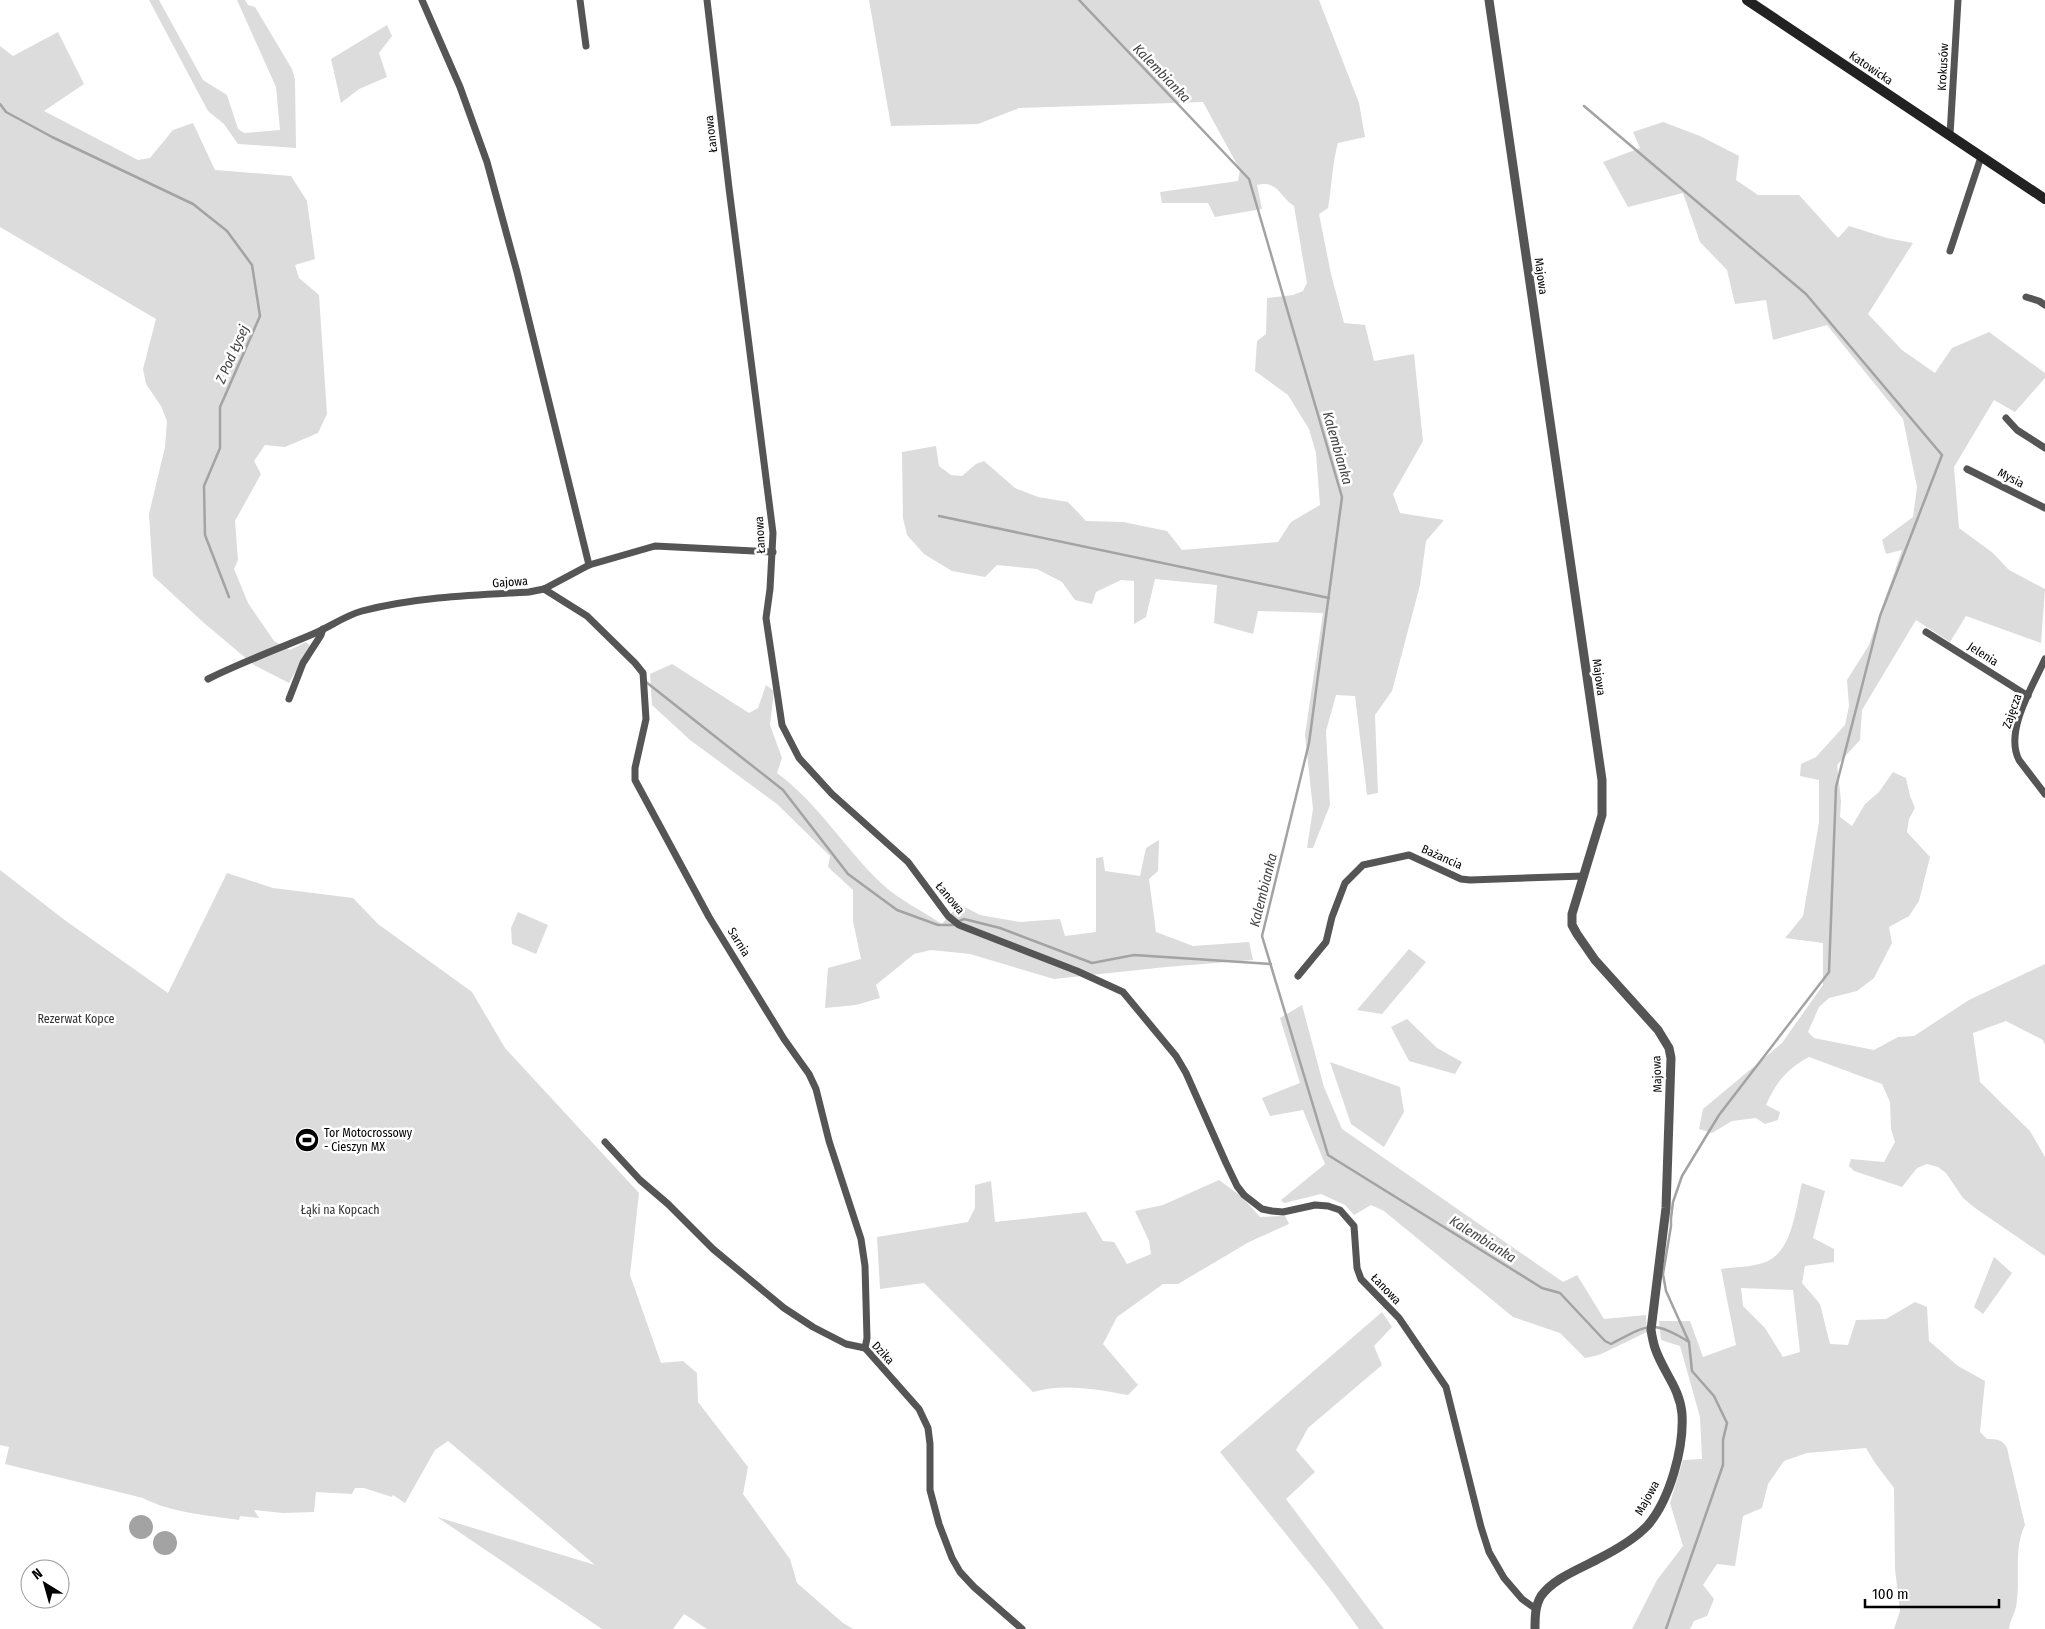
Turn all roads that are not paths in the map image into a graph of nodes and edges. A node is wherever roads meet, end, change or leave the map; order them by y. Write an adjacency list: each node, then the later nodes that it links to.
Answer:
1 (422, 0): 19 (street)
2 (580, 0): 7 (street)
3 (707, 0): 18 (street, Łanowa)
4 (1488, 0): 28 (street, Majowa)
5 (1746, 0): 8 (main road, Katowicka)
6 (1958, 0): 8 (street, Krokusów)
7 (586, 46)
8 (1950, 135): 9 (main road, Katowicka)
9 (1982, 157): 10 (main road, Katowicka); 11 (street)
10 (2045, 199)
11 (1950, 251)
12 (2026, 297): 13 (street)
13 (2045, 305)
14 (2006, 418): 15 (street)
15 (2045, 448)
16 (1967, 469): 17 (street, Mysia)
17 (2045, 508)
18 (773, 552): 19 (street, Gajowa); 32 (street, Łanowa)
19 (589, 565): 20 (street, Gajowa)
20 (544, 589): 21 (street, Gajowa); 31 (street, Sarnia)
21 (324, 629): 24 (street, Gajowa); 26 (street)
22 (1926, 632): 25 (street, Jelenia)
23 (2045, 658): 25 (street, Zajęcza)
24 (208, 679)
25 (2028, 696): 27 (street, Zajęcza)
26 (289, 698)
27 (2045, 794)
28 (1584, 876): 29 (street, Bażancia); 32 (street, Majowa)
29 (1298, 976)
30 (605, 1142): 31 (street, Dzika)
31 (865, 1348): 33 (street, Dzika)
32 (1536, 1610): 34 (street, Majowa)
33 (1022, 1629)
34 (1535, 1629)

